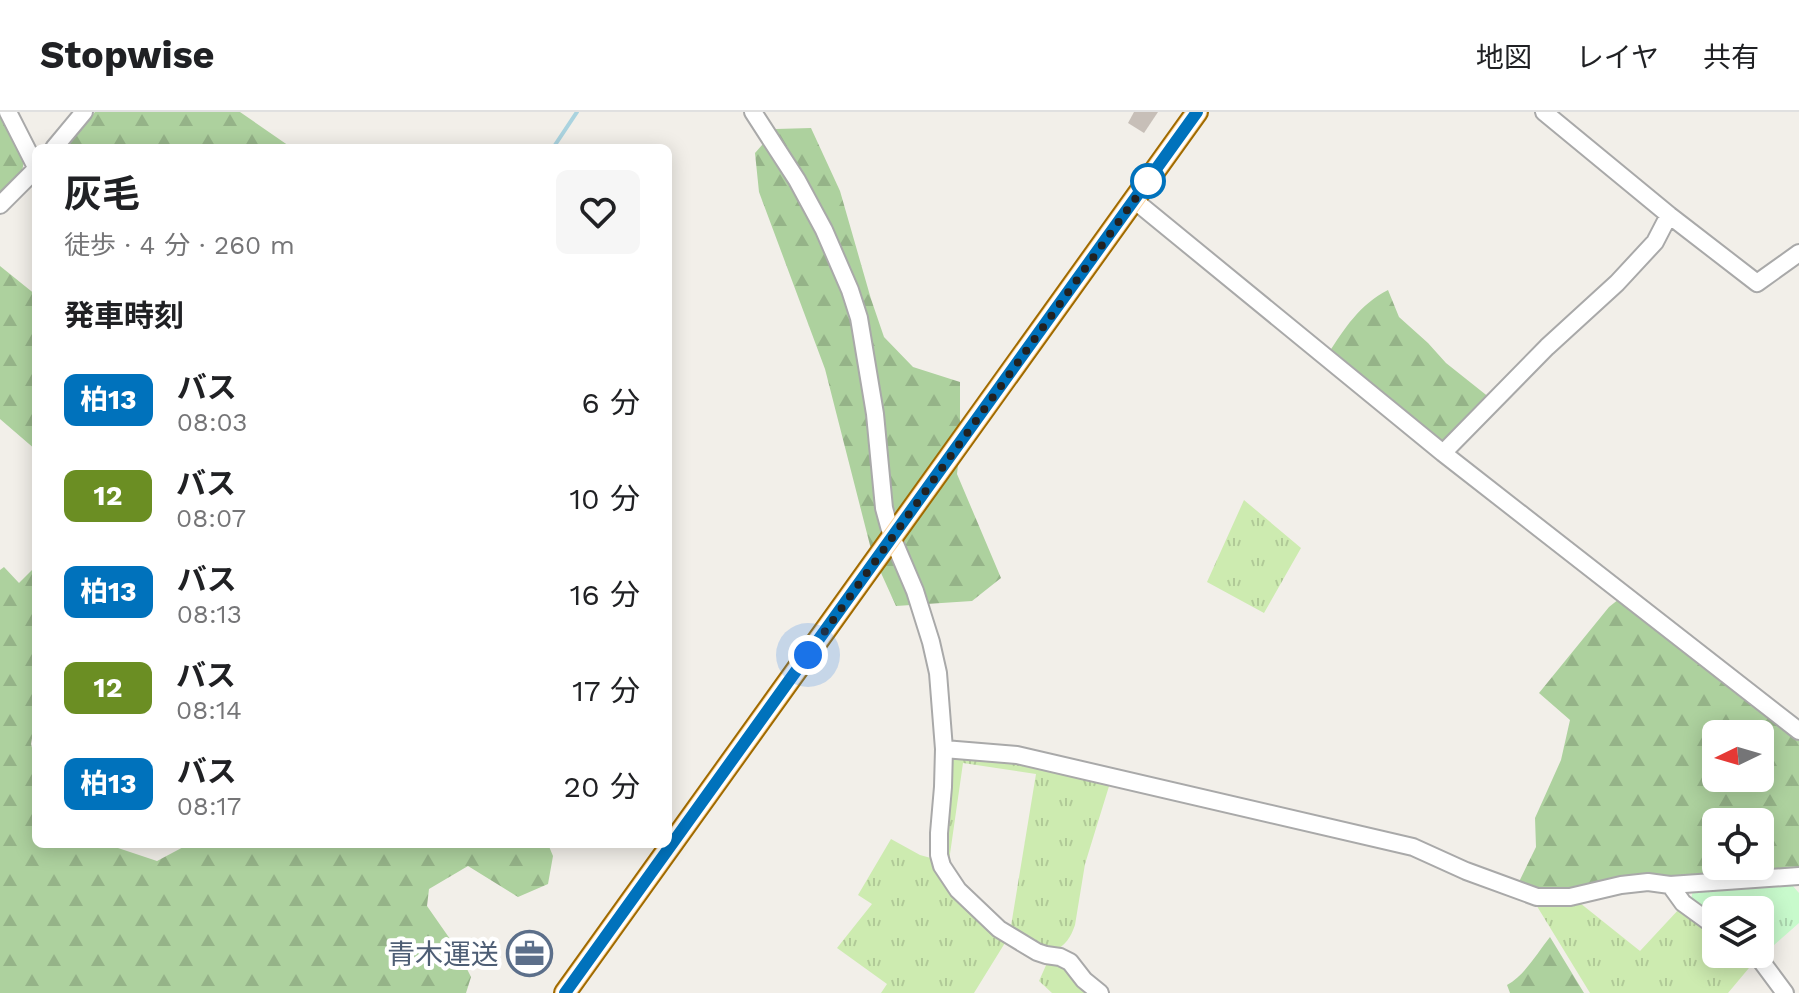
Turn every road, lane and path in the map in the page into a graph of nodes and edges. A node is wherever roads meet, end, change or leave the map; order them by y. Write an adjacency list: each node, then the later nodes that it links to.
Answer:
1 (8, 112): 7 (street)
2 (84, 112): 6 (street)
3 (753, 112): 14 (street)
4 (1197, 112): 9 (main road)
5 (1544, 112): 11 (street)
6 (57, 144)
7 (32, 160)
8 (32, 172): 10 (street)
9 (1134, 200): 13 (street); 14 (main road)
10 (0, 205)
11 (1669, 215): 12 (street); 13 (street)
12 (1799, 253)
13 (1443, 453): 15 (street)
14 (892, 537): 16 (street); 17 (main road)
15 (1799, 731)
16 (944, 749): 20 (street); 24 (street)
17 (672, 844)
18 (669, 848): 23 (main road)
19 (1799, 876): 20 (street)
20 (1670, 885): 21 (street)
21 (1702, 917)
22 (1766, 968): 25 (street)
23 (565, 993)
24 (1100, 993)
25 (1785, 993)

